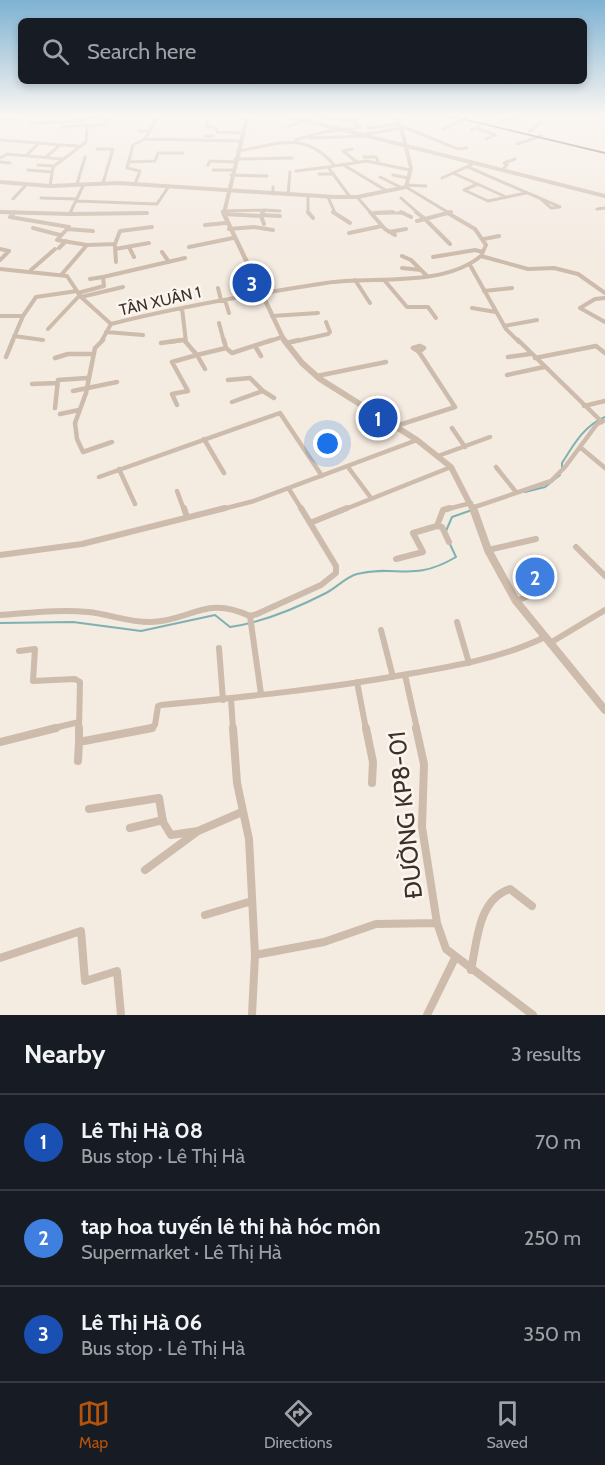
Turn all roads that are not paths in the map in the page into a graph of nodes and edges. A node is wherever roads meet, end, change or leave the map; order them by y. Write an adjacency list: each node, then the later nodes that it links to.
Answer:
1 (5, 161): 14 (street)
2 (59, 161): 20 (street)
3 (84, 161): 42 (street)
4 (109, 161): 41 (street)
5 (145, 161): 12 (street)
6 (210, 161): 19 (street)
7 (235, 161): 31 (street)
8 (331, 161): 21 (street)
9 (408, 161): 26 (street)
10 (469, 161): 16 (street)
11 (508, 161): 27 (street)
12 (128, 162): 44 (street)
13 (357, 162): 15 (street); 17 (street)
14 (10, 163)
15 (375, 163): 26 (street)
16 (475, 163): 23 (street); 27 (street)
17 (342, 164): 21 (street); 52 (street)
18 (38, 165): 20 (street)
19 (208, 165)
20 (54, 166): 29 (street)
21 (336, 166): 22 (street)
22 (328, 167): 28 (street); 34 (street)
23 (468, 167): 32 (street); 54 (street)
24 (28, 170): 29 (street)
25 (213, 170): 31 (street)
26 (410, 170): 38 (street)
27 (502, 170): 59 (street)
28 (296, 171)
29 (52, 172): 47 (street)
30 (290, 172): 56 (street)
31 (232, 173): 36 (street); 53 (street)
32 (453, 173): 39 (street); 45 (street)
33 (319, 174): 34 (street)
34 (334, 174): 61 (street)
35 (393, 175): 38 (street)
36 (267, 176)
37 (380, 177): 51 (street)
38 (408, 178): 51 (street)
39 (442, 178)
40 (0, 182): 46 (street)
41 (103, 183): 43 (street); 44 (street)
42 (77, 184): 43 (street); 47 (street)
43 (84, 184): 66 (street)
44 (135, 184): 48 (street)
45 (478, 184): 58 (street); 58 (street)
46 (26, 185): 47 (street); 65 (street)
47 (50, 186)
48 (169, 186): 53 (street); 66 (street)
49 (426, 186): 51 (street)
50 (273, 187): 55 (street)
51 (405, 187): 52 (street); 75 (street)
52 (387, 191): 62 (street)
53 (227, 192): 55 (street); 78 (street)
54 (527, 193): 58 (street); 67 (street)
55 (273, 194): 56 (street)
56 (288, 195): 57 (street)
57 (308, 196): 60 (street); 84 (street)
58 (504, 196)
59 (605, 196)
60 (328, 197): 61 (street); 87 (street)
61 (350, 197): 62 (street)
62 (357, 197): 79 (street)
63 (41, 198): 66 (street)
64 (401, 198): 85 (street)
65 (13, 199)
66 (77, 200): 80 (street)
67 (542, 200): 67 (street)
68 (47, 207): 76 (street)
69 (605, 208): 70 (street)
70 (597, 209)
71 (264, 210): 72 (street); 78 (street); 81 (street)
72 (280, 211)
73 (0, 212): 74 (street)
74 (15, 212): 76 (street); 95 (street)
75 (451, 212): 85 (street); 106 (street)
76 (44, 213): 80 (street)
77 (147, 213): 80 (street)
78 (223, 213): 81 (street); 91 (street)
79 (374, 213): 83 (street); 92 (street)
80 (70, 214)
81 (261, 215): 82 (street); 89 (street)
82 (280, 216)
83 (411, 217)
84 (313, 218)
85 (425, 219): 86 (street); 109 (street)
86 (417, 221)
87 (350, 223)
88 (120, 224): 99 (street)
89 (264, 224)
90 (205, 225): 91 (street)
91 (228, 226): 97 (street); 105 (street)
92 (382, 226): 100 (street); 101 (street)
93 (153, 227): 99 (street)
94 (33, 228): 102 (street)
95 (67, 229): 98 (street); 102 (street)
96 (406, 229): 100 (street)
97 (273, 230)
98 (93, 231)
99 (120, 231): 111 (street)
100 (388, 232): 103 (street)
101 (349, 233)
102 (60, 235): 107 (street)
103 (395, 235)
104 (500, 236): 106 (street)
105 (233, 238): 113 (street); 142 (street)
106 (484, 239): 117 (street)
107 (66, 241): 110 (street); 114 (street)
108 (150, 243): 112 (street)
109 (450, 244)
110 (87, 245): 111 (street); 130 (street)
111 (115, 247): 112 (street); 123 (street)
112 (129, 247): 119 (street)
113 (189, 247)
114 (57, 248): 128 (street)
115 (0, 249): 122 (street)
116 (162, 252): 124 (street)
117 (482, 254): 120 (street); 125 (street); 140 (street)
118 (402, 256): 129 (street)
119 (134, 257)
120 (433, 257)
121 (185, 258): 124 (street)
122 (0, 260)
123 (116, 262)
124 (169, 262): 132 (street)
125 (470, 265): 131 (street, TÂN XUÂN 1); 139 (street)
126 (402, 268): 129 (street)
127 (0, 269): 128 (street)
128 (31, 270): 130 (street)
129 (421, 270): 131 (street)
130 (62, 274): 141 (street, TÂN XUÂN 1)
131 (427, 276): 135 (street, TÂN XUÂN 1)
132 (103, 277): 133 (street); 141 (street)
133 (90, 279)
134 (355, 280): 135 (street, TÂN XUÂN 1); 142 (street, TÂN XUÂN 1); 145 (street)
135 (386, 281): 154 (street)
136 (123, 287): 141 (street)
137 (218, 288): 144 (street)
138 (512, 288): 139 (street)
139 (484, 291): 148 (street)
140 (605, 293)
141 (79, 294): 152 (street); 159 (street, TÂN XUÂN 1); 161 (street)
142 (262, 295): 144 (street, TÂN XUÂN 1); 153 (street)
143 (605, 298): 157 (street)
144 (223, 300): 146 (street, TÂN XUÂN 1); 149 (street)
145 (370, 303)
146 (182, 308): 159 (street, TÂN XUÂN 1); 167 (street)
147 (472, 308): 148 (street)
148 (496, 312): 160 (street)
149 (229, 313)
150 (318, 313): 153 (street)
151 (0, 316): 152 (street)
152 (23, 316): 164 (street)
153 (272, 316): 165 (street)
154 (436, 318)
155 (537, 320): 160 (street)
156 (326, 322): 168 (street)
157 (605, 322)
158 (219, 323): 171 (street)
159 (111, 324): 162 (street)
160 (504, 326): 175 (street)
161 (48, 329)
162 (106, 332): 163 (street); 174 (street)
163 (143, 335)
164 (14, 336): 166 (street); 178 (street)
165 (282, 337): 168 (street); 170 (street)
166 (44, 340)
167 (184, 340): 169 (street); 176 (street)
168 (286, 343): 186 (street)
169 (161, 344)
170 (255, 346): 171 (street); 177 (street)
171 (226, 348): 176 (street)
172 (419, 352): 204 (street)
173 (605, 352): 181 (street)
174 (94, 354): 180 (street); 187 (street)
175 (530, 354): 179 (street); 181 (street)
176 (197, 355): 184 (street); 198 (street)
177 (261, 356)
178 (6, 357)
179 (508, 357)
180 (55, 358)
181 (535, 358): 183 (street)
182 (386, 362): 186 (street)
183 (544, 367): 185 (street); 199 (street)
184 (206, 369)
185 (507, 375)
186 (317, 376): 204 (street)
187 (87, 378): 190 (street); 192 (street)
188 (228, 380): 194 (street)
189 (117, 382): 192 (street)
190 (57, 383): 191 (street); 200 (street)
191 (32, 384)
192 (86, 387): 193 (street); 201 (street)
193 (73, 391)
194 (262, 391): 195 (street); 197 (street)
195 (274, 398)
196 (605, 401): 199 (street)
197 (231, 402)
198 (177, 405)
199 (584, 406): 203 (street)
200 (55, 408)
201 (79, 410): 202 (street); 209 (street)
202 (60, 414)
203 (601, 420): 211 (street)
204 (396, 426): 208 (street)
205 (452, 428): 210 (street)
206 (490, 437): 210 (street)
207 (204, 439): 217 (street); 218 (street); 219 (street)
208 (417, 440): 212 (street); 213 (street)
209 (112, 442)
210 (465, 447): 212 (street)
211 (580, 447): 216 (street); 221 (street)
212 (438, 456): 214 (street)
213 (348, 467): 219 (street); 225 (street)
214 (451, 467): 225 (street); 227 (street)
215 (496, 467): 223 (street)
216 (605, 468)
217 (119, 469): 220 (street); 226 (street)
218 (224, 473)
219 (322, 476): 222 (street)
220 (99, 477)
221 (550, 480): 223 (street)
222 (289, 489): 228 (street); 229 (street)
223 (514, 490): 227 (street)
224 (177, 491): 228 (street)
225 (371, 498): 229 (street)
226 (135, 504)
227 (471, 505): 230 (street); 234 (street)
228 (187, 516): 235 (street)
229 (310, 523): 242 (street)
230 (436, 526): 232 (street); 236 (street)
231 (536, 539): 234 (street)
232 (449, 542)
233 (576, 548): 237 (street)
234 (488, 550): 239 (street)
235 (0, 555)
236 (396, 559)
237 (605, 576)
238 (544, 590): 239 (street)
239 (516, 601): 245 (street)
240 (605, 610): 245 (street)
241 (0, 615): 242 (street)
242 (251, 620): 252 (street)
243 (457, 622): 248 (street)
244 (381, 630): 250 (street)
245 (547, 640): 248 (street); 254 (street)
246 (219, 648): 253 (street)
247 (19, 651): 255 (street)
248 (469, 663): 249 (street)
249 (405, 675): 250 (street); 269 (street, ĐƯỜNG KP8-01)
250 (393, 676): 251 (street)
251 (357, 682): 252 (street); 259 (street)
252 (261, 694): 253 (street)
253 (227, 699): 257 (street); 261 (street)
254 (605, 711)
255 (79, 722): 256 (street); 257 (street)
256 (0, 742)
257 (79, 742): 258 (street)
258 (78, 761)
259 (372, 783)
260 (89, 809): 262 (street)
261 (242, 812): 264 (street); 266 (street)
262 (163, 820): 263 (street); 264 (street)
263 (130, 828)
264 (198, 831): 265 (street)
265 (145, 870)
266 (252, 901): 268 (street); 270 (street)
267 (532, 906): 273 (street)
268 (205, 915)
269 (437, 923): 270 (street); 272 (street, ĐƯỜNG KP8-01)
270 (255, 955): 275 (street)
271 (0, 958): 274 (street)
272 (455, 958): 273 (street, ĐƯỜNG KP8-01); 276 (street)
273 (471, 970): 277 (street, ĐƯỜNG KP8-01)
274 (121, 1015)
275 (252, 1015)
276 (427, 1015)
277 (533, 1015)

